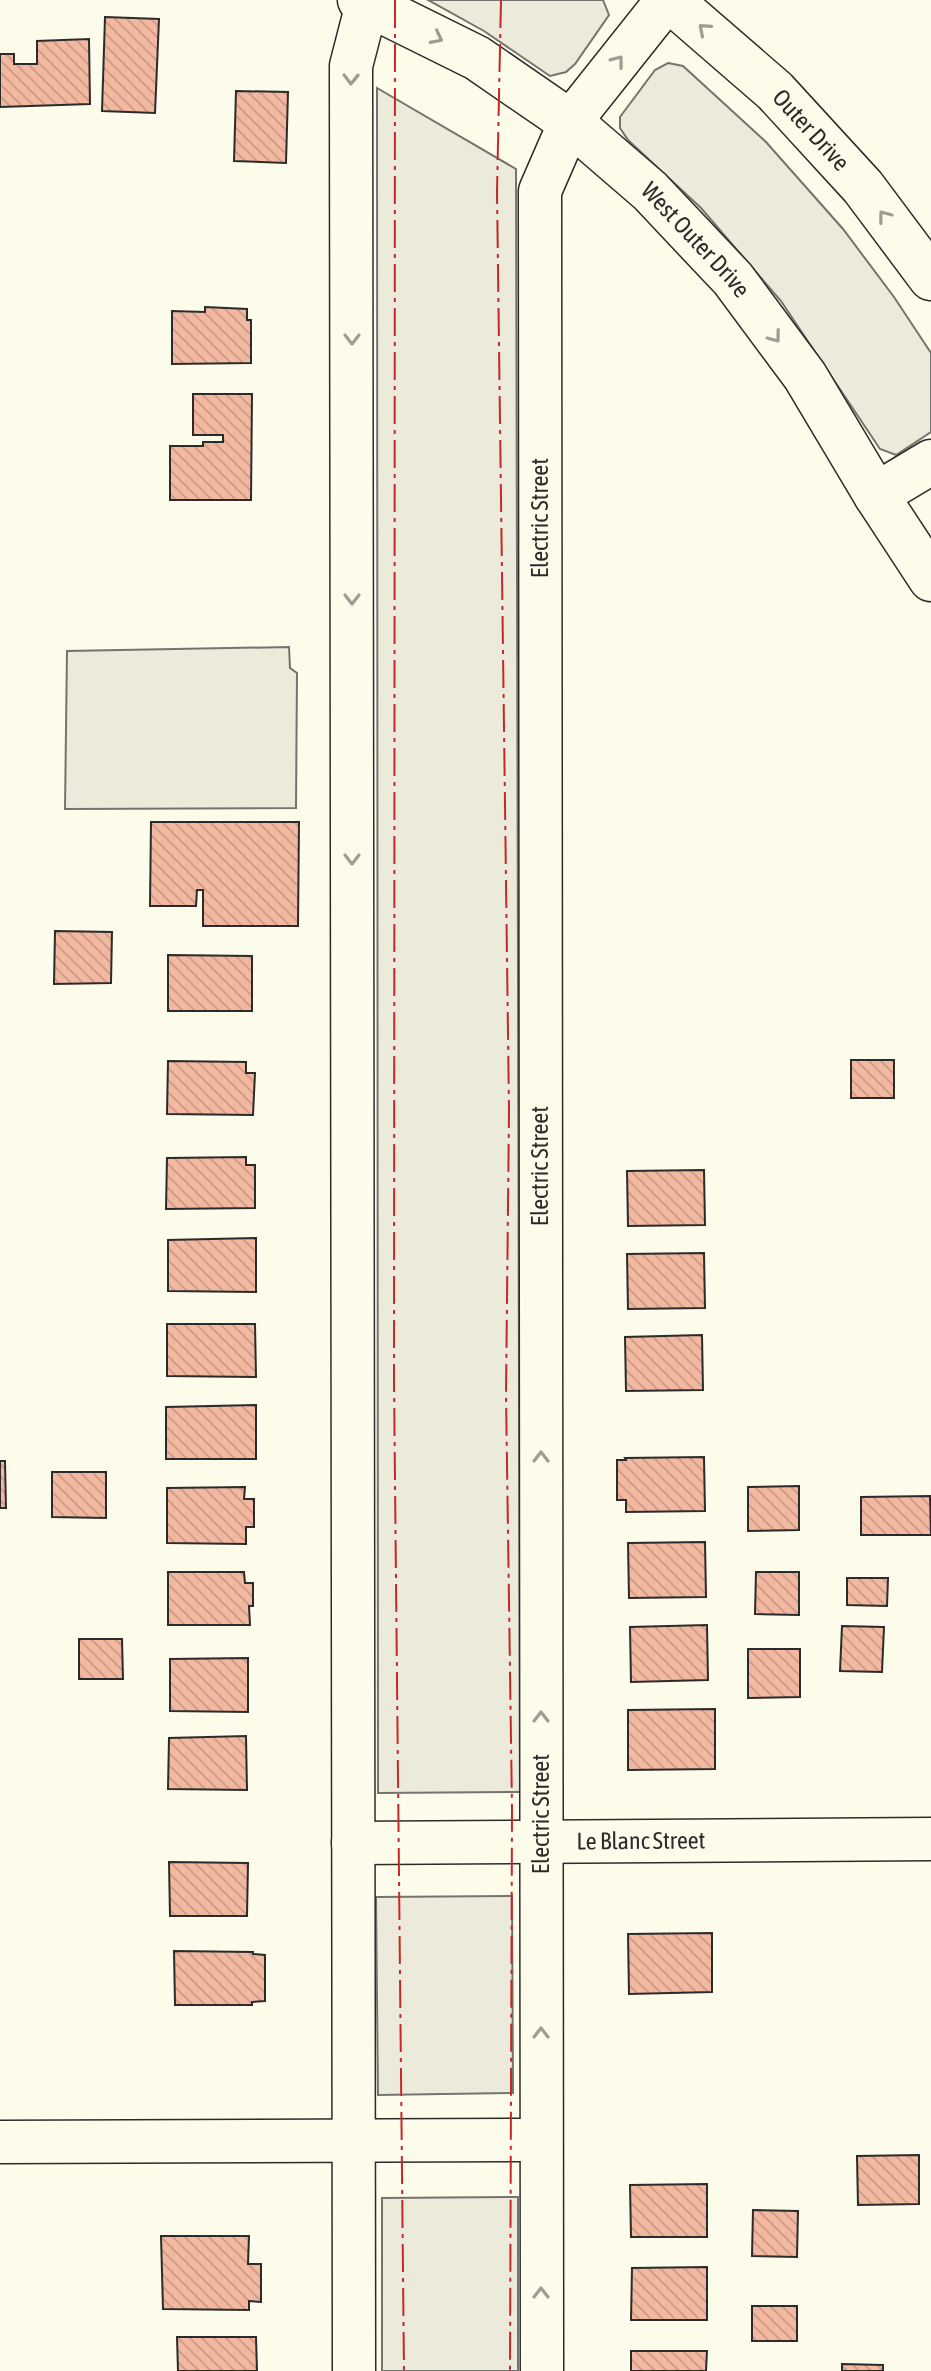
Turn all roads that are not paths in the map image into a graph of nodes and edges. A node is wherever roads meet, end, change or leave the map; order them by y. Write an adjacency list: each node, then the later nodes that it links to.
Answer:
1 (668, 0): 3 (street, Electric Street, one-way to 1); 4 (main road, Outer Drive, one-way to 1)
2 (365, 1): 3 (main road, West Outer Drive, one-way to 3); 10 (street, one-way to 10)
3 (570, 122): 6 (main road, West Outer Drive, one-way to 6); 9 (street, Electric Street, one-way to 3)
4 (931, 278)
5 (931, 462): 6 (main road)
6 (876, 495): 7 (main road, West Outer Drive)
7 (931, 579)
8 (931, 1839): 9 (street, Le Blanc Street)
9 (541, 1842): 10 (street, Le Blanc Street); 12 (street, Electric Street, one-way to 9)
10 (353, 1843): 11 (street)
11 (353, 2140): 12 (street); 13 (street); 14 (street)
12 (541, 2140): 15 (street, Electric Street, one-way to 12)
13 (0, 2142)
14 (354, 2371)
15 (542, 2371)

